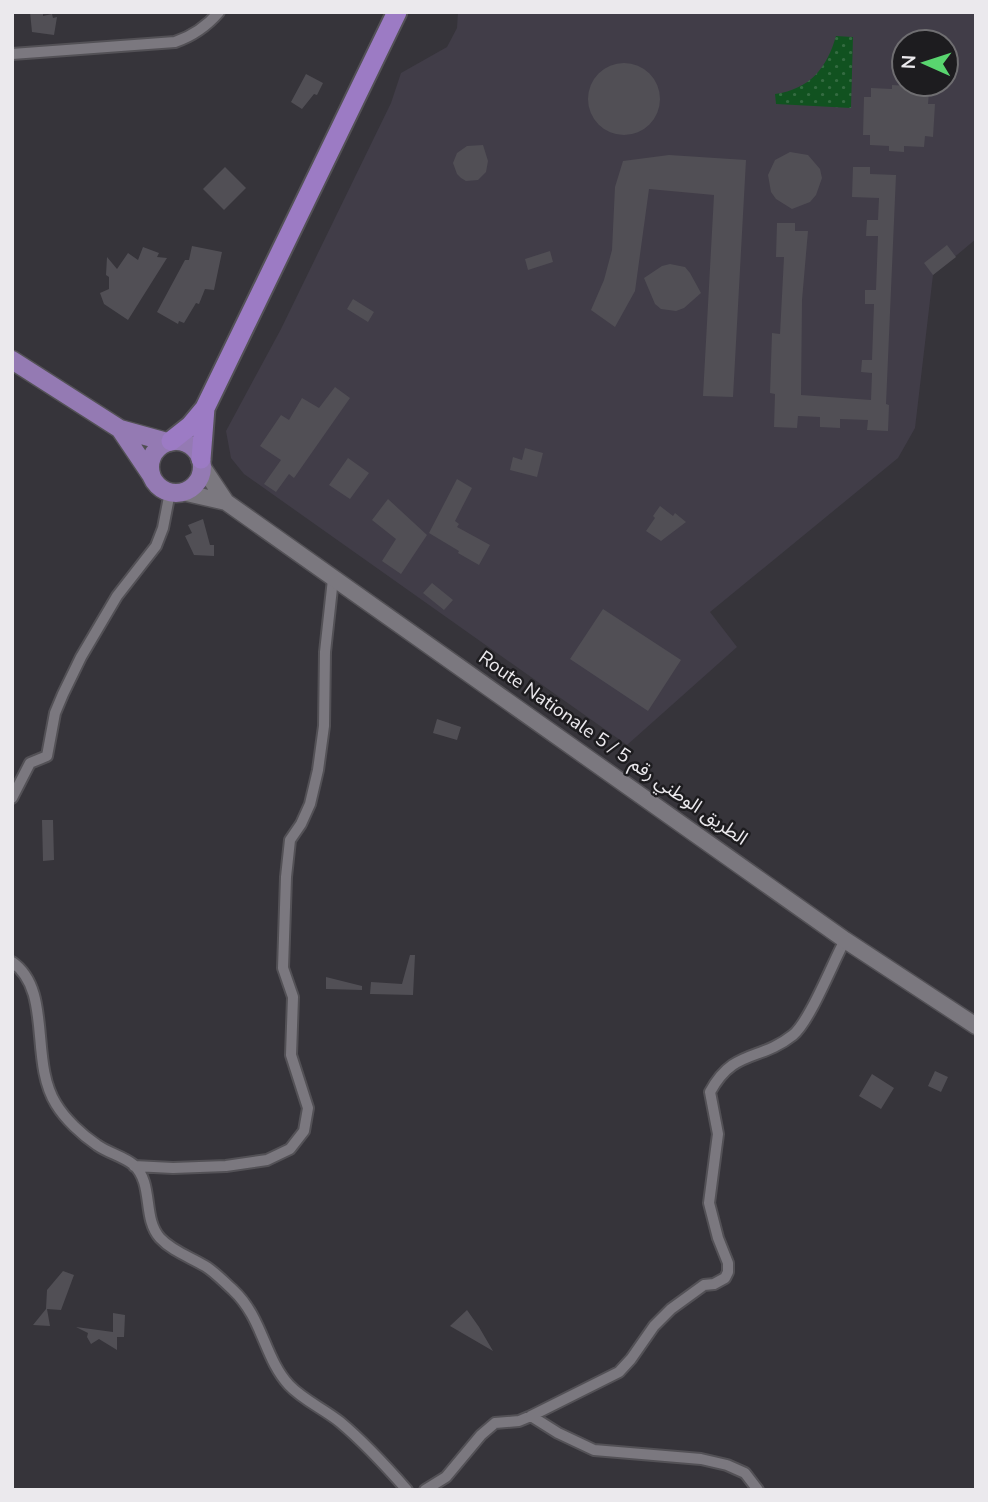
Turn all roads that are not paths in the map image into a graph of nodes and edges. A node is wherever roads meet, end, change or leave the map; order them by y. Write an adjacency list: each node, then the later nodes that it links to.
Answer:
1 (219, 12): 3 (street)
2 (397, 12): 5 (highway)
3 (12, 54)
4 (12, 360): 6 (main road)
5 (205, 408): 7 (highway); 8 (highway)
6 (120, 429): 7 (main road); 9 (main road)
7 (169, 442): 8 (main road); 9 (main road)
8 (202, 462): 10 (main road); 11 (main road)
9 (151, 475): 10 (main road)
10 (176, 492): 11 (main road); 13 (street)
11 (226, 502): 12 (main road, Route Nationale 5 / الطريق الوطني رقم 5)
12 (333, 579): 14 (main road, Route Nationale 5 / الطريق الوطني رقم 5); 17 (street)
13 (12, 798)
14 (845, 940): 16 (main road, Route Nationale 5 / الطريق الوطني رقم 5); 18 (street)
15 (12, 962): 17 (street)
16 (976, 1026)
17 (134, 1166): 19 (street)
18 (531, 1416): 20 (street); 21 (street)
19 (407, 1490)
20 (425, 1490)
21 (758, 1490)

